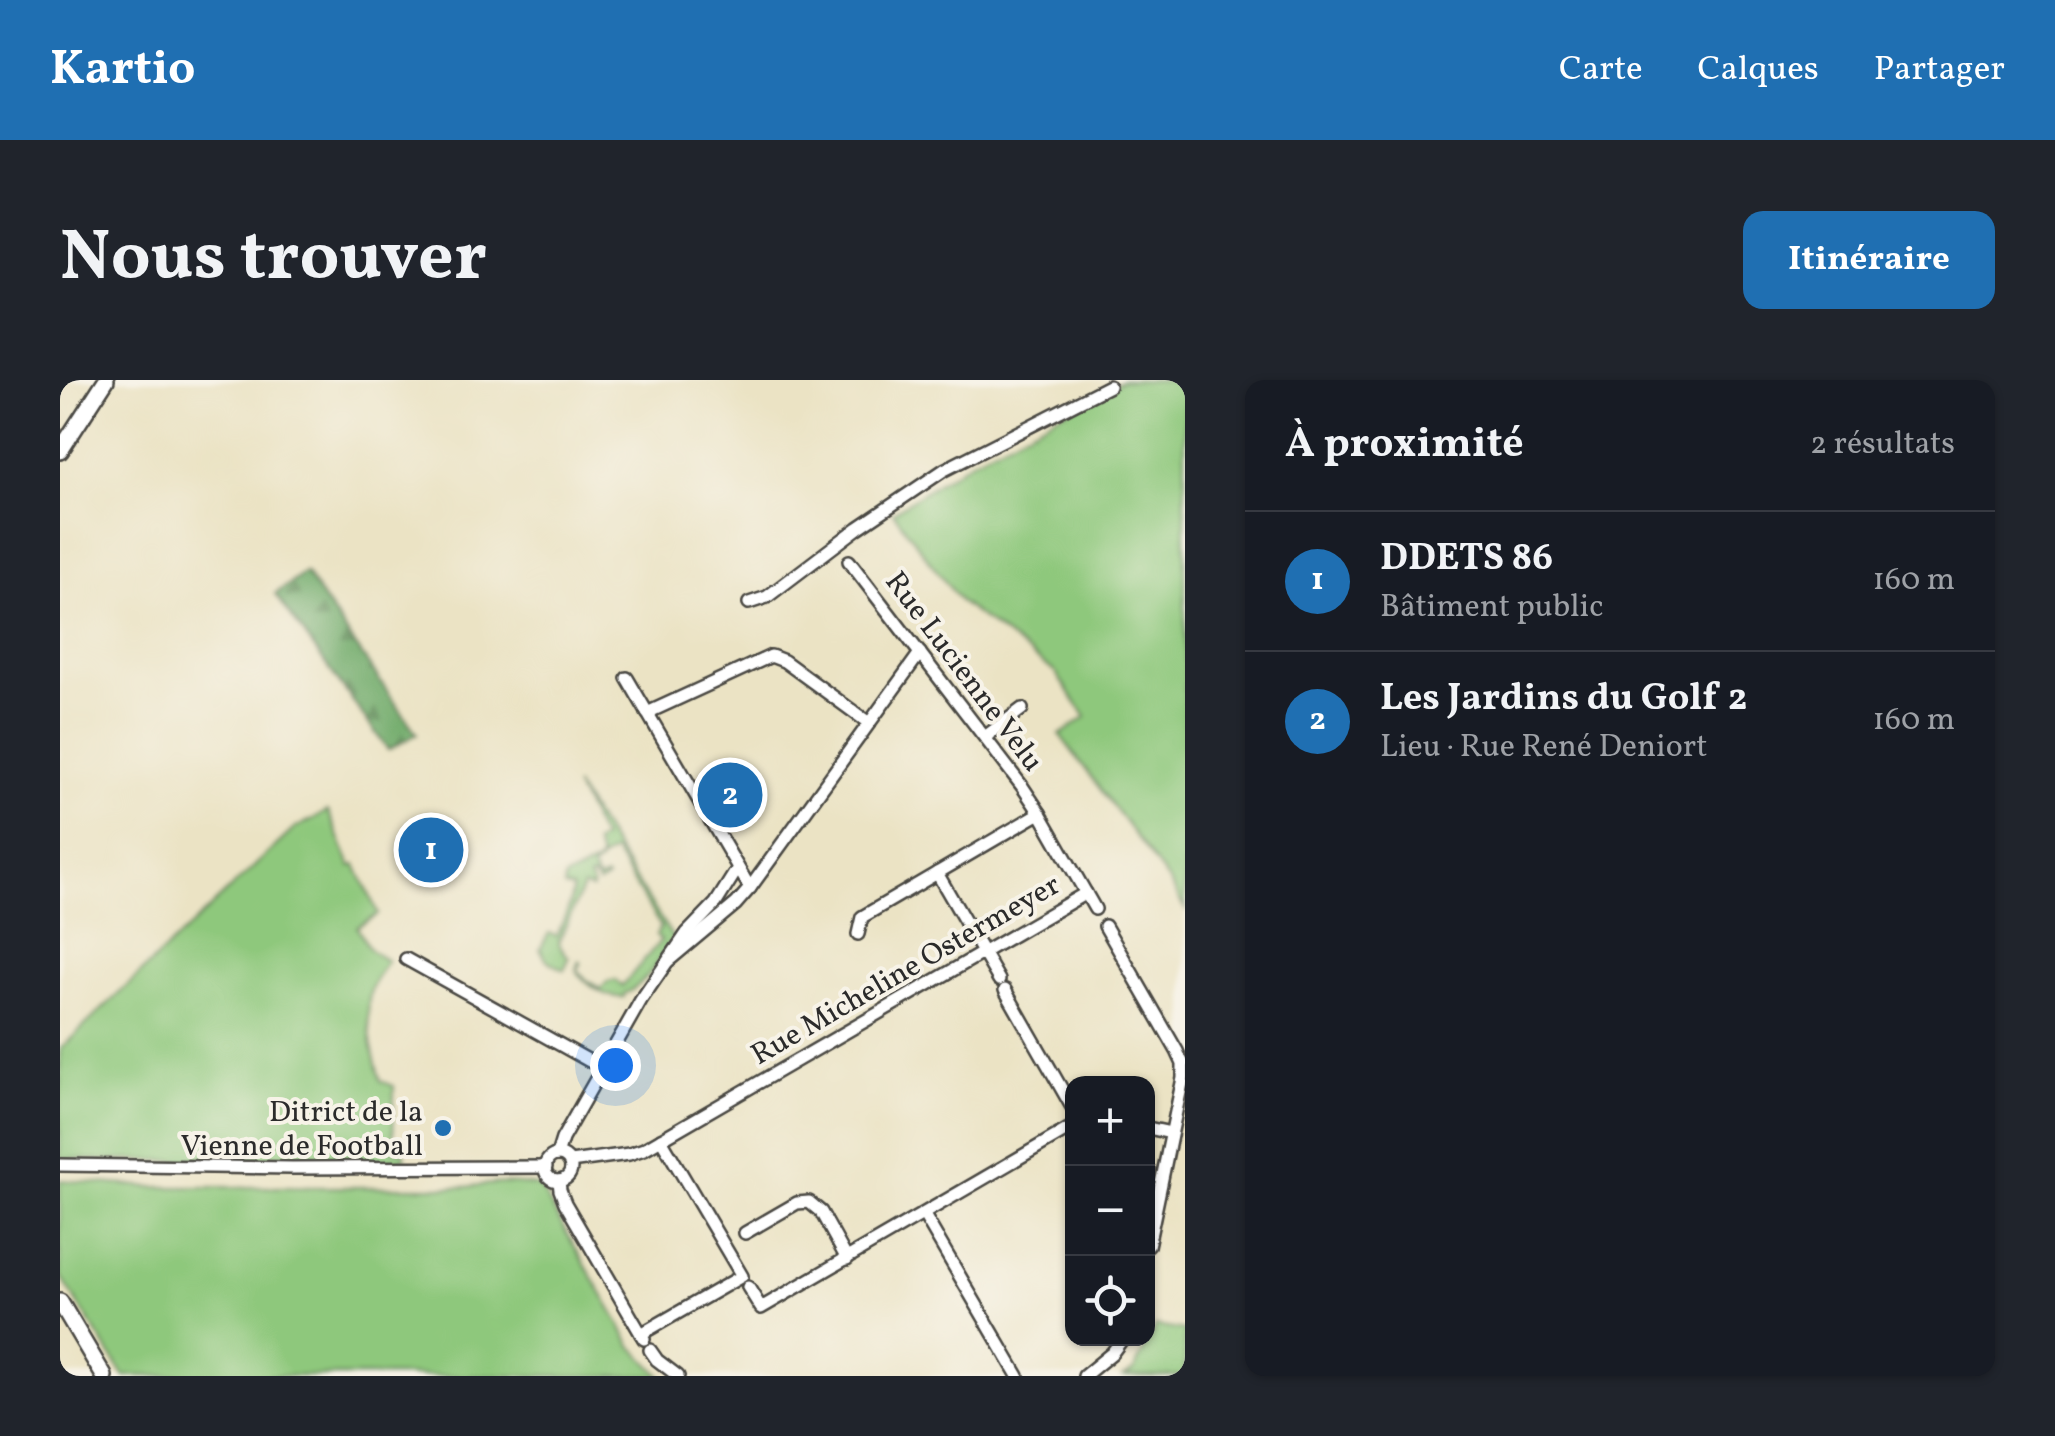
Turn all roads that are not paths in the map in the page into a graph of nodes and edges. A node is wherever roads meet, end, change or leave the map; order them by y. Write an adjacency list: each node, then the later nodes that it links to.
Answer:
1 (106, 380): 3 (street)
2 (1109, 386): 5 (street)
3 (60, 452)
4 (849, 561): 6 (street, Rue Lucienne Velu)
5 (749, 602)
6 (920, 653): 10 (street); 11 (street, Rue Lucienne Velu)
7 (627, 678): 9 (street)
8 (1022, 708): 11 (street)
9 (647, 713): 10 (street); 13 (street)
10 (869, 723): 15 (street)
11 (984, 737): 12 (street, Rue Lucienne Velu)
12 (1040, 813): 14 (street, Rue Micheline Ostermeyer); 16 (street, Rue Micheline Ostermeyer)
13 (738, 868): 15 (street); 22 (street)
14 (937, 873): 19 (street, Rue Micheline Ostermeyer); 20 (street)
15 (750, 888): 22 (street)
16 (1086, 894): 17 (street); 20 (street, Rue Micheline Ostermeyer)
17 (1096, 909)
18 (1105, 926): 27 (street)
19 (858, 934)
20 (984, 953): 24 (street); 28 (street, Rue Micheline Ostermeyer)
21 (406, 959): 23 (street)
22 (668, 961): 23 (street)
23 (602, 1068): 29 (street)
24 (1065, 1095)
25 (1155, 1130): 27 (street)
26 (1065, 1131): 35 (street)
27 (1171, 1133): 34 (street)
28 (661, 1140): 30 (street, Rue Micheline Ostermeyer); 36 (street)
29 (557, 1155): 30 (street); 32 (street)
30 (570, 1162): 33 (street)
31 (60, 1165): 32 (street)
32 (546, 1167): 33 (street)
33 (560, 1180): 41 (street)
34 (1155, 1212)
35 (924, 1215): 37 (street); 46 (street)
36 (724, 1246): 37 (street); 38 (street)
37 (847, 1259): 38 (street)
38 (745, 1282): 41 (street)
39 (60, 1302): 44 (street)
40 (60, 1314): 43 (street)
41 (645, 1341): 45 (street)
42 (1117, 1346): 47 (street)
43 (91, 1376)
44 (104, 1376)
45 (678, 1376)
46 (1018, 1376)
47 (1084, 1376)

